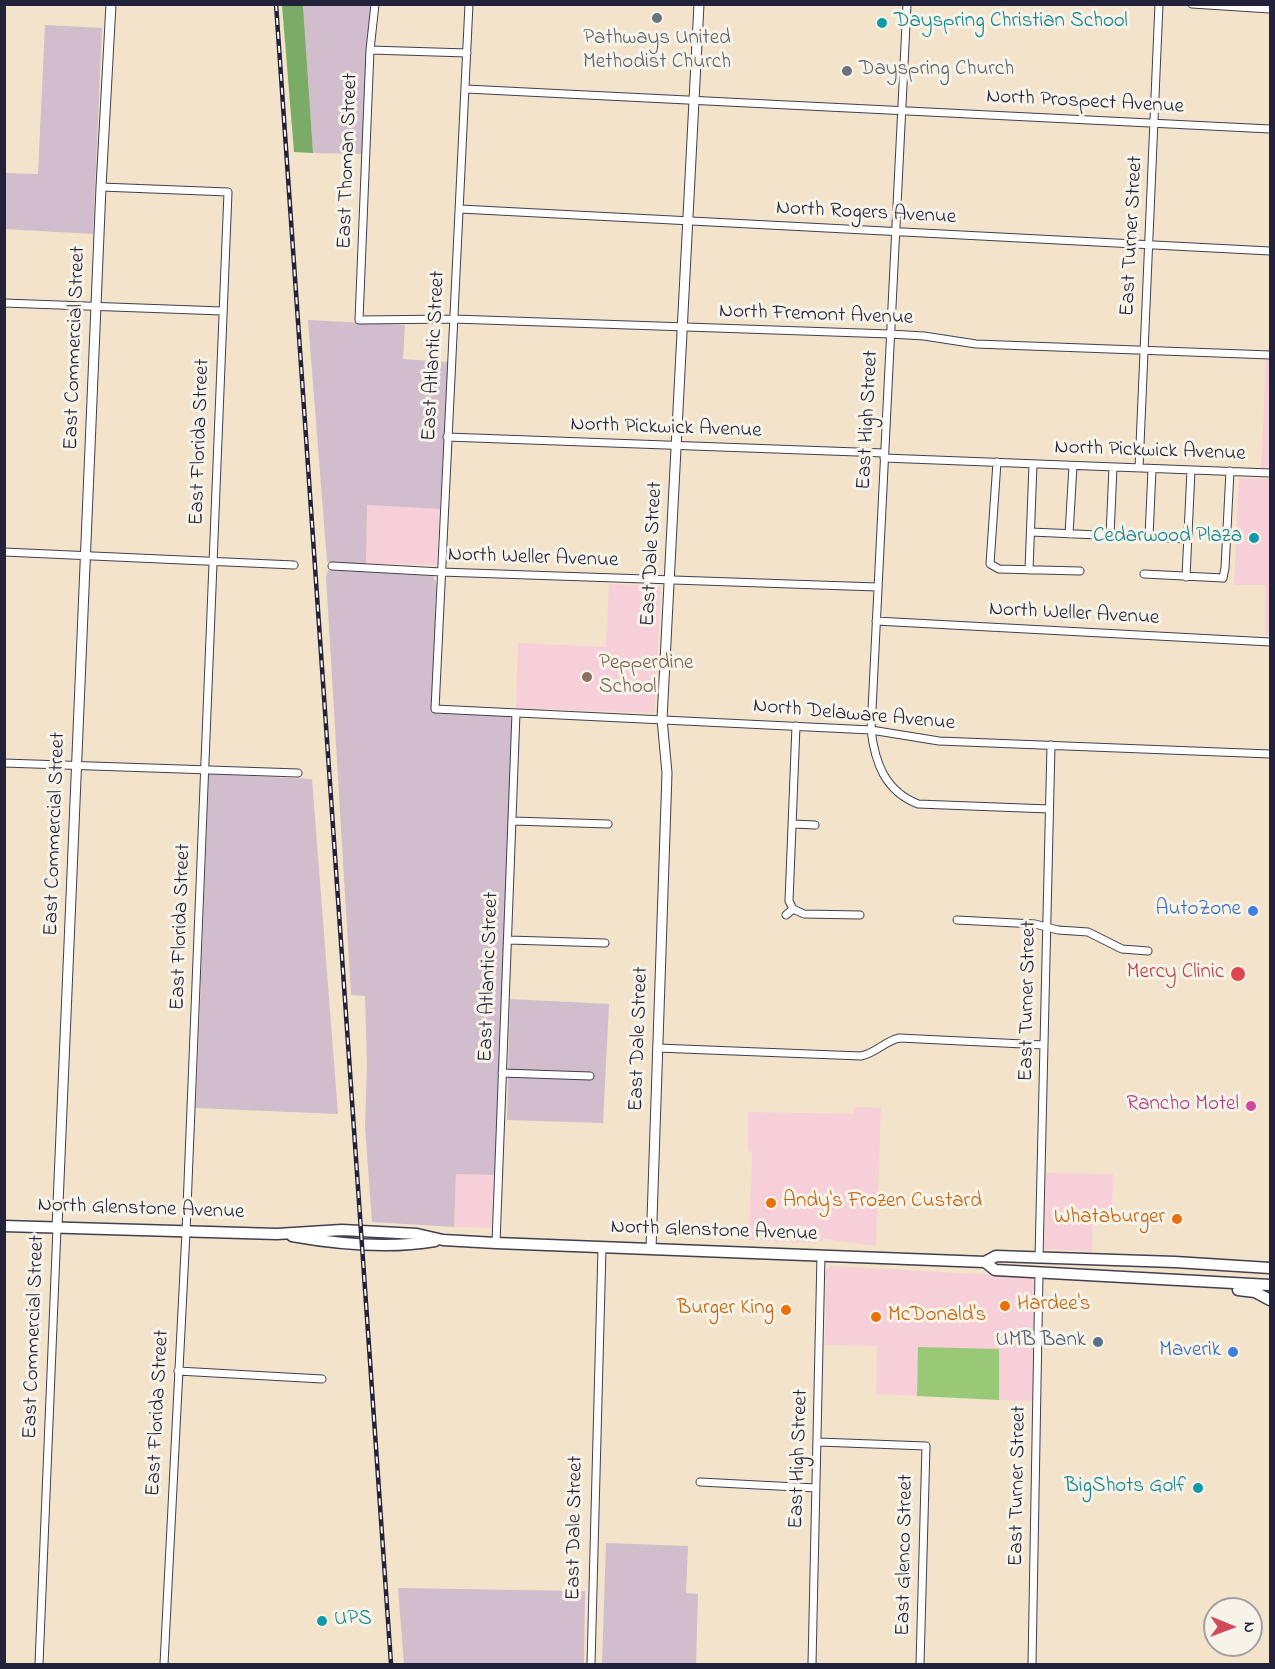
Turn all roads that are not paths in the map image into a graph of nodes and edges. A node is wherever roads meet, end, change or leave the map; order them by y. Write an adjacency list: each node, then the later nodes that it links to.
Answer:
1 (111, 4): 16 (street, East Commercial Street)
2 (375, 4): 9 (street, East Thoman Street)
3 (469, 4): 10 (street, East Atlantic Street)
4 (699, 4): 12 (street, East Dale Street)
5 (907, 4): 13 (street, East High Street)
6 (1159, 4): 14 (street, East Turner Street)
7 (1192, 4): 8 (street)
8 (1270, 9)
9 (370, 50): 10 (street); 26 (street, East Thoman Street)
10 (467, 53): 11 (street, East Atlantic Street)
11 (466, 89): 12 (street, North Prospect Avenue); 17 (street, East Atlantic Street)
12 (694, 101): 13 (street, North Prospect Avenue); 18 (street, East Dale Street)
13 (901, 111): 14 (street, North Prospect Avenue); 19 (street, East High Street)
14 (1154, 123): 15 (street, North Prospect Avenue); 20 (street, East Turner Street)
15 (1270, 129)
16 (101, 187): 23 (street, East Commercial Street); 24 (street, East Florida Street)
17 (460, 209): 18 (street, North Rogers Avenue); 25 (street, East Atlantic Street)
18 (688, 222): 19 (street, North Rogers Avenue); 27 (street, East Dale Street)
19 (895, 232): 20 (street, North Rogers Avenue); 28 (street, East High Street)
20 (1148, 244): 21 (street, North Rogers Avenue); 29 (street, East Turner Street)
21 (1270, 251)
22 (4, 303): 23 (street)
23 (96, 307): 24 (street); 49 (street, East Commercial Street)
24 (222, 310): 50 (street, East Florida Street)
25 (454, 319): 26 (street, North Fremont Avenue); 27 (street, North Fremont Avenue); 31 (street, East Atlantic Street)
26 (359, 320)
27 (683, 327): 28 (street, North Fremont Avenue); 32 (street, East Dale Street)
28 (891, 334): 29 (street, North Fremont Avenue); 33 (street, East High Street)
29 (1144, 350): 30 (street, North Fremont Avenue); 38 (street, East Turner Street)
30 (1270, 355)
31 (447, 437): 32 (street, North Pickwick Avenue); 55 (street, East Atlantic Street)
32 (677, 447): 33 (street, North Pickwick Avenue); 58 (street, East Dale Street)
33 (884, 456): 34 (street, North Pickwick Avenue); 59 (street, East High Street)
34 (997, 462): 35 (street, North Pickwick Avenue); 53 (street)
35 (1033, 464): 36 (street, North Pickwick Avenue); 43 (street)
36 (1073, 465): 37 (street, North Pickwick Avenue); 44 (street)
37 (1113, 467): 38 (street, North Pickwick Avenue); 45 (street)
38 (1139, 468): 39 (street, North Pickwick Avenue)
39 (1152, 469): 40 (street, North Pickwick Avenue); 46 (street)
40 (1191, 470): 41 (street, North Pickwick Avenue); 47 (street)
41 (1230, 471): 42 (street, North Pickwick Avenue); 57 (street)
42 (1270, 473)
43 (1031, 532): 44 (street); 53 (street)
44 (1069, 534): 45 (street)
45 (1110, 536): 46 (street)
46 (1149, 537): 47 (street)
47 (1188, 539): 57 (street)
48 (4, 552): 49 (street)
49 (85, 557): 50 (street); 70 (street, East Commercial Street)
50 (213, 561): 51 (street); 71 (street, East Florida Street)
51 (294, 566)
52 (332, 566): 55 (street, North Weller Avenue)
53 (1029, 570): 54 (street)
54 (1080, 571)
55 (441, 572): 58 (street, North Weller Avenue); 62 (street, East Atlantic Street)
56 (1144, 574): 57 (street)
57 (1186, 576)
58 (669, 579): 59 (street, North Weller Avenue); 64 (street, East Dale Street)
59 (877, 587): 60 (street, East High Street)
60 (876, 621): 61 (street, North Weller Avenue); 66 (street, East High Street)
61 (1270, 642)
62 (435, 709): 63 (street, North Delaware Avenue)
63 (516, 713): 64 (street, North Delaware Avenue); 74 (street, East Atlantic Street)
64 (662, 719): 65 (street, North Delaware Avenue); 87 (street, East Dale Street)
65 (796, 726): 66 (street, North Delaware Avenue); 76 (street)
66 (871, 730): 67 (street, North Delaware Avenue); 73 (street, East High Street)
67 (1051, 745): 68 (street, North Delaware Avenue); 73 (street, East Turner Street)
68 (1270, 754)
69 (4, 763): 70 (street)
70 (77, 765): 71 (street); 91 (street, East Commercial Street)
71 (205, 768): 72 (street); 92 (street, East Florida Street)
72 (298, 773)
73 (1049, 809): 82 (street, East Turner Street)
74 (513, 820): 75 (street); 83 (street, East Atlantic Street)
75 (608, 824)
76 (793, 824): 77 (street); 78 (street)
77 (815, 825)
78 (793, 909): 79 (street); 80 (street)
79 (786, 915)
80 (860, 915)
81 (957, 920): 82 (street)
82 (1047, 926): 85 (street); 86 (street, East Turner Street)
83 (509, 940): 84 (street); 88 (street, East Atlantic Street)
84 (605, 943)
85 (1148, 951)
86 (1044, 1045): 87 (street); 97 (street, East Turner Street)
87 (657, 1048): 95 (street, East Dale Street)
88 (502, 1073): 89 (street); 93 (street, East Atlantic Street)
89 (590, 1076)
90 (4, 1226): 91 (main road, North Glenstone Avenue)
91 (57, 1228): 92 (main road, North Glenstone Avenue); 113 (street, East Commercial Street)
92 (186, 1232): 93 (main road, North Glenstone Avenue); 108 (street, East Florida Street)
93 (496, 1243): 94 (main road, North Glenstone Avenue)
94 (602, 1248): 95 (main road, North Glenstone Avenue); 115 (street, East Dale Street)
95 (651, 1249): 96 (main road, North Glenstone Avenue)
96 (821, 1255): 99 (main road, North Glenstone Avenue); 110 (street, East High Street)
97 (1040, 1258): 98 (main road, North Glenstone Avenue); 99 (main road, North Glenstone Avenue); 103 (main road)
98 (1099, 1260): 101 (main road, North Glenstone Avenue); 104 (main road)
99 (985, 1262): 103 (main road)
100 (1270, 1262): 101 (main road)
101 (1250, 1267): 102 (main road, North Glenstone Avenue)
102 (1270, 1268)
103 (995, 1270): 104 (main road)
104 (1039, 1273): 105 (main road); 118 (street, East Turner Street)
105 (1131, 1277): 106 (main road); 107 (main road)
106 (1270, 1285)
107 (1270, 1300)
108 (178, 1371): 109 (street); 114 (street, East Florida Street)
109 (322, 1379)
110 (818, 1442): 112 (street, East High Street); 117 (street, East Glenco Street)
111 (700, 1482): 112 (street)
112 (816, 1488): 116 (street, East High Street)
113 (39, 1665)
114 (164, 1665)
115 (591, 1665)
116 (812, 1665)
117 (920, 1665)
118 (1032, 1665)

